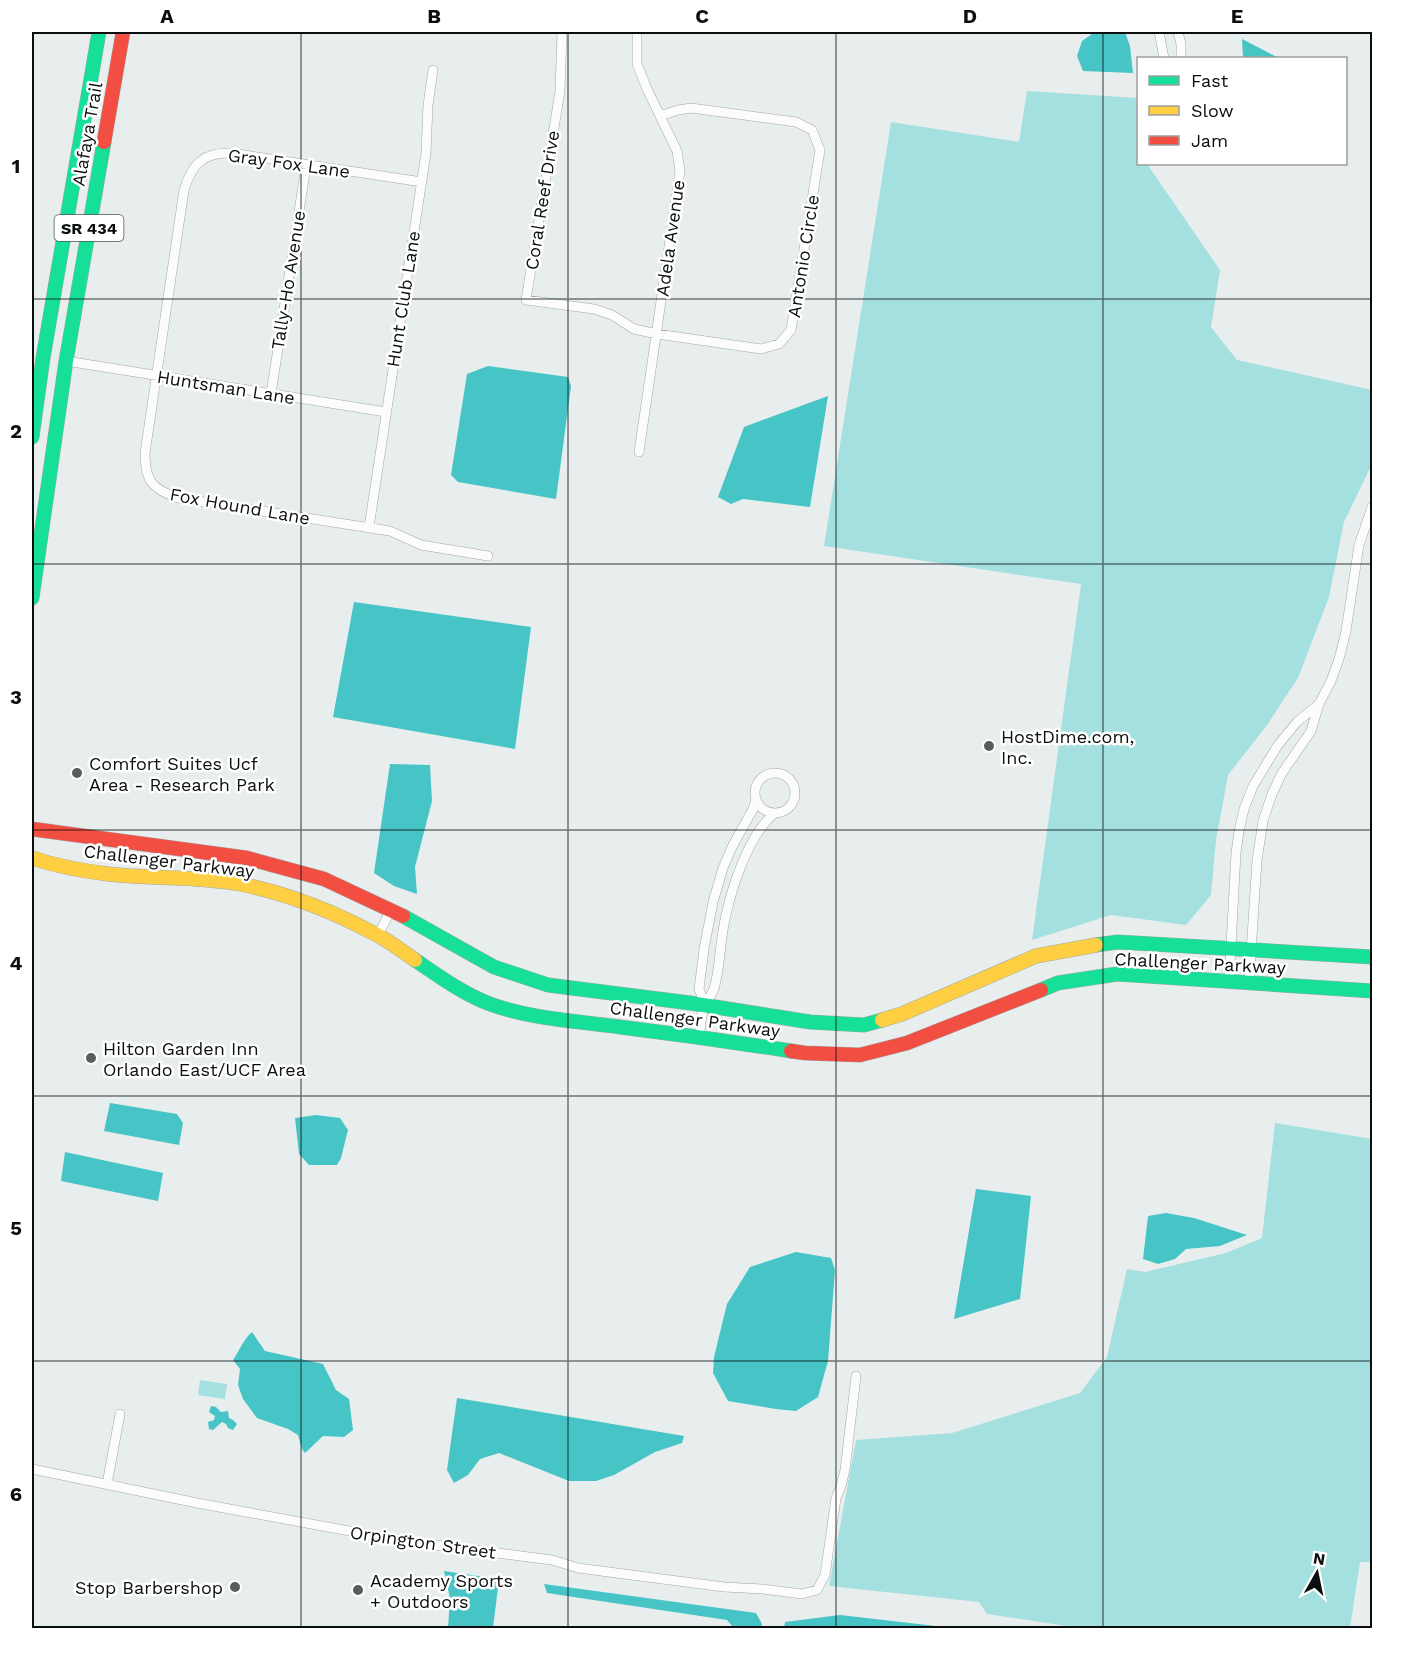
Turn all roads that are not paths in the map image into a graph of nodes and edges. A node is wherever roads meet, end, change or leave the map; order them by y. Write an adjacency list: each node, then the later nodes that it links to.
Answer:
1 (99, 32): 14 (main road, Alafaya Trail / SR 434)
2 (123, 32): 17 (main road, Alafaya Trail / SR 434)
3 (562, 32): 13 (street, Coral Reef Drive)
4 (637, 32): 10 (street, Adela Avenue)
5 (1159, 32): 7 (street)
6 (1178, 32): 8 (street)
7 (1164, 57)
8 (1181, 57)
9 (433, 70): 12 (street, Hunt Club Lane)
10 (660, 116): 15 (street, Adela Avenue); 15 (street, Antonio Circle)
11 (306, 166): 12 (street, Gray Fox Lane); 18 (street, Gray Fox Lane); 20 (street, Tally-Ho Avenue)
12 (422, 182): 21 (street, Hunt Club Lane)
13 (594, 309): 15 (street, Antonio Circle)
14 (49, 327): 16 (main road, Alafaya Trail / SR 434); 17 (main road)
15 (657, 334): 23 (street, Adela Avenue)
16 (38, 357): 19 (main road); 22 (main road, Alafaya Trail / SR 434)
17 (66, 361): 18 (street, Huntsman Lane); 19 (main road, Alafaya Trail / SR 434)
18 (156, 376): 20 (street, Huntsman Lane); 25 (street, Fox Hound Lane)
19 (62, 389): 27 (main road, Alafaya Trail / SR 434)
20 (271, 394): 21 (street, Huntsman Lane)
21 (386, 412): 25 (street, Hunt Club Lane)
22 (32, 438)
23 (639, 452)
24 (1372, 507): 28 (street)
25 (369, 527): 26 (street, Fox Hound Lane)
26 (488, 556)
27 (32, 598)
28 (1320, 704): 35 (street); 36 (street)
29 (756, 800): 30 (street); 30 (street); 41 (street)
30 (775, 813): 41 (street)
31 (32, 829): 33 (main road, Challenger Parkway)
32 (32, 858): 34 (main road, Challenger Parkway)
33 (391, 910): 34 (street); 41 (main road, Challenger Parkway)
34 (378, 935): 42 (main road, Challenger Parkway)
35 (1230, 949): 36 (main road, Challenger Parkway); 38 (street); 41 (main road, Challenger Parkway)
36 (1251, 950): 37 (main road, Challenger Parkway); 39 (street)
37 (1372, 957)
38 (1229, 982): 39 (main road, Challenger Parkway); 42 (main road, Challenger Parkway)
39 (1249, 983): 40 (main road, Challenger Parkway)
40 (1372, 991)
41 (705, 1005): 42 (street)
42 (699, 1037)
43 (856, 1376): 46 (street, Orpington Street)
44 (120, 1414): 46 (street)
45 (32, 1469): 46 (street, Orpington Street)
46 (107, 1484)

